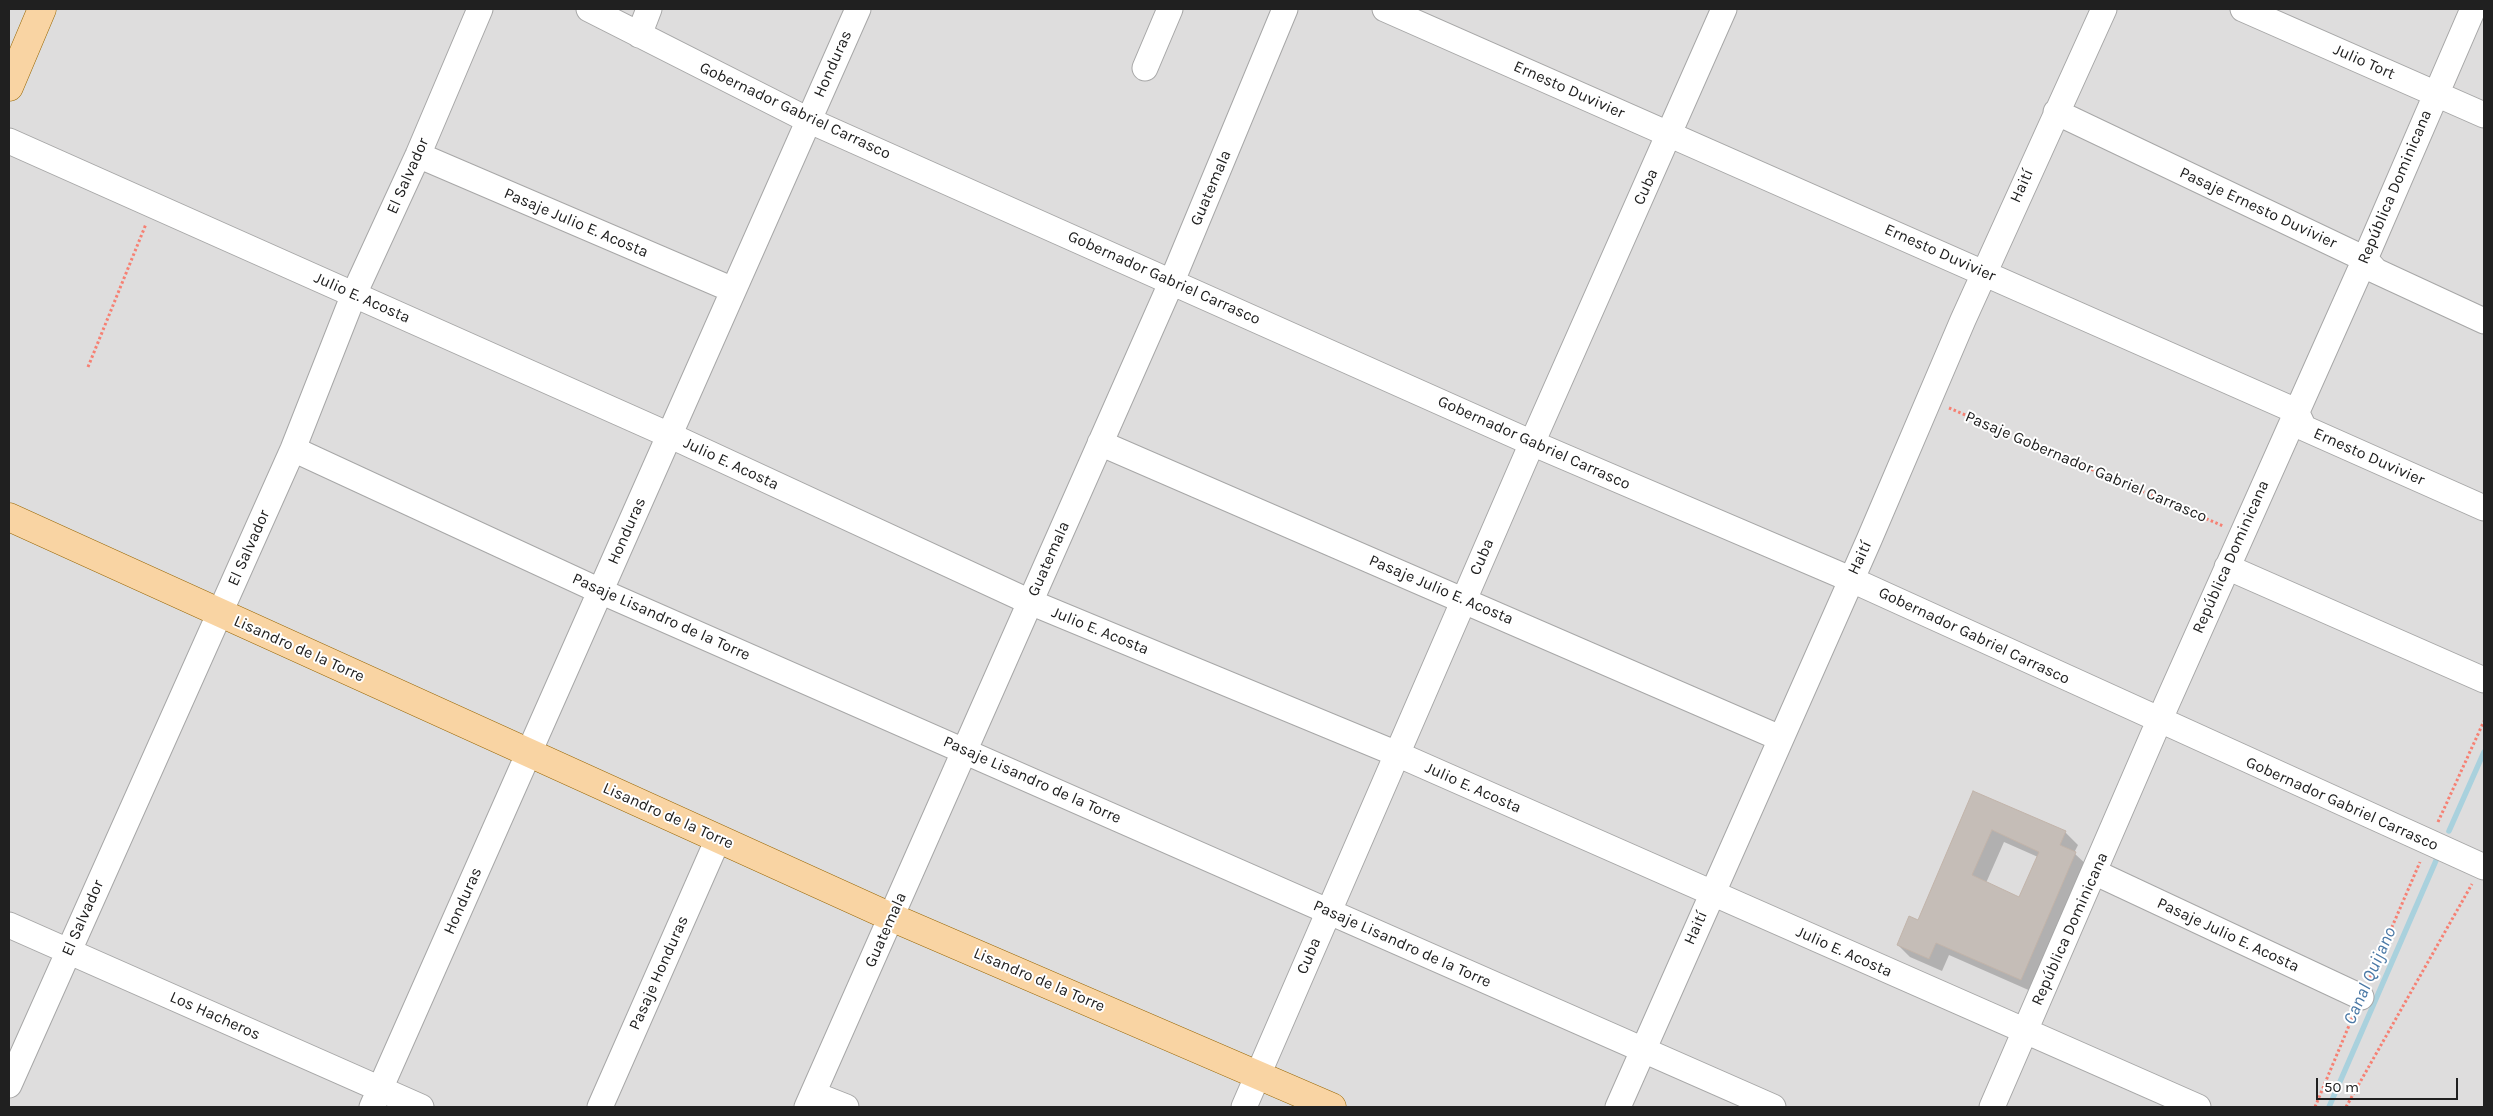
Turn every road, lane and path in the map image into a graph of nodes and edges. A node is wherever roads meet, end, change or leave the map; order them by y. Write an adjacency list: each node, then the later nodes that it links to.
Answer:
1 (42, 9): 15 (main road)
2 (480, 9): 22 (street, El Salvador)
3 (589, 9): 13 (street, Gobernador Gabriel Carrasco)
4 (649, 9): 13 (street)
5 (858, 9): 19 (street, Honduras)
6 (1170, 9): 14 (street)
7 (1285, 9): 26 (street, Guatemala)
8 (1385, 9): 20 (street, Ernesto Duvivier)
9 (1724, 9): 20 (street, Cuba)
10 (2104, 9): 17 (street, Haití)
11 (2243, 9): 16 (street, Julio Tort)
12 (2473, 9): 16 (street, República Dominicana)
13 (639, 35): 19 (street, Gobernador Gabriel Carrasco)
14 (1145, 68)
15 (9, 87)
16 (2435, 93): 18 (street, Julio Tort); 24 (street, República Dominicana)
17 (2056, 112): 24 (street, Pasaje Ernesto Duvivier); 25 (street, Haití)
18 (2484, 115)
19 (808, 120): 26 (street, Gobernador Gabriel Carrasco); 27 (street, Honduras)
20 (1669, 134): 25 (street, Ernesto Duvivier); 35 (street, Cuba)
21 (9, 141): 23 (street, Julio E. Acosta)
22 (418, 155): 27 (street, Pasaje Julio E. Acosta); 28 (street, El Salvador)
23 (153, 207): 28 (street, Julio E. Acosta); 30 (path)
24 (2365, 259): 29 (street, Pasaje Ernesto Duvivier); 32 (street, República Dominicana)
25 (1984, 272): 31 (street, Haití); 32 (street, Ernesto Duvivier)
26 (1172, 281): 34 (street, Guatemala); 35 (street, Gobernador Gabriel Carrasco)
27 (733, 290): 33 (street, Honduras)
28 (354, 294): 33 (street, Julio E. Acosta); 36 (street, El Salvador)
29 (2484, 321)
30 (88, 367)
31 (1929, 399): 39 (path, Pasaje Gobernador Gabriel Carrasco); 41 (street, Haití)
32 (2296, 411): 37 (street, Ernesto Duvivier); 39 (street, República Dominicana)
33 (669, 435): 42 (street, Honduras); 44 (street, Julio E. Acosta)
34 (1100, 443): 43 (street, Pasaje Julio E. Acosta); 44 (street, Guatemala)
35 (1532, 443): 41 (street, Gobernador Gabriel Carrasco); 43 (street, Cuba)
36 (293, 449): 42 (street, Pasaje Lisandro de la Torre); 45 (street, El Salvador)
37 (2484, 508)
38 (9, 517): 45 (main road, Lisandro de la Torre)
39 (2242, 535): 40 (street, República Dominicana)
40 (2227, 567): 46 (street); 47 (street, República Dominicana)
41 (1850, 579): 47 (street, Gobernador Gabriel Carrasco); 49 (street, Haití)
42 (600, 591): 50 (street, Pasaje Lisandro de la Torre); 51 (street, Honduras)
43 (1464, 600): 49 (street, Pasaje Julio E. Acosta); 52 (street, Cuba)
44 (1030, 602): 50 (street, Guatemala); 52 (street, Julio E. Acosta)
45 (220, 614): 51 (main road, Lisandro de la Torre); 61 (street, El Salvador)
46 (2484, 680)
47 (2158, 721): 54 (street, Gobernador Gabriel Carrasco); 56 (street, República Dominicana)
48 (2484, 721): 54 (path)
49 (1780, 738): 57 (street, Haití)
50 (965, 750): 58 (street, Pasaje Lisandro de la Torre); 59 (street, Guatemala)
51 (528, 753): 53 (main road, Lisandro de la Torre); 67 (street, Honduras)
52 (1397, 754): 57 (street, Julio E. Acosta); 58 (street, Cuba)
53 (718, 839): 59 (main road, Lisandro de la Torre); 70 (street, Pasaje Honduras)
54 (2428, 842): 55 (street, Gobernador Gabriel Carrasco); 62 (path)
55 (2483, 866): 79 (path)
56 (2094, 872): 62 (street, Pasaje Julio E. Acosta); 63 (street, República Dominicana)
57 (1711, 894): 63 (street, Julio E. Acosta); 64 (street, Haití)
58 (1328, 912): 64 (street, Pasaje Lisandro de la Torre); 65 (street, Cuba)
59 (891, 917): 65 (main road, Lisandro de la Torre); 68 (street, Guatemala)
60 (9, 925): 61 (street, Los Hacheros)
61 (68, 952): 66 (street, El Salvador); 67 (street, Los Hacheros)
62 (2362, 997): 78 (path)
63 (2025, 1030): 76 (street, República Dominicana); 77 (street, Julio E. Acosta)
64 (1643, 1049): 74 (street, Haití); 75 (street, Pasaje Lisandro de la Torre)
65 (1259, 1074): 72 (street, Cuba); 73 (main road, Lisandro de la Torre)
66 (9, 1085)
67 (376, 1098): 69 (street, Los Hacheros)
68 (810, 1100): 71 (street)
69 (421, 1107)
70 (600, 1107)
71 (846, 1107)
72 (1244, 1107)
73 (1332, 1107)
74 (1618, 1107)
75 (1773, 1107)
76 (1992, 1107)
77 (2198, 1107)
78 (2315, 1107)
79 (2346, 1107)

